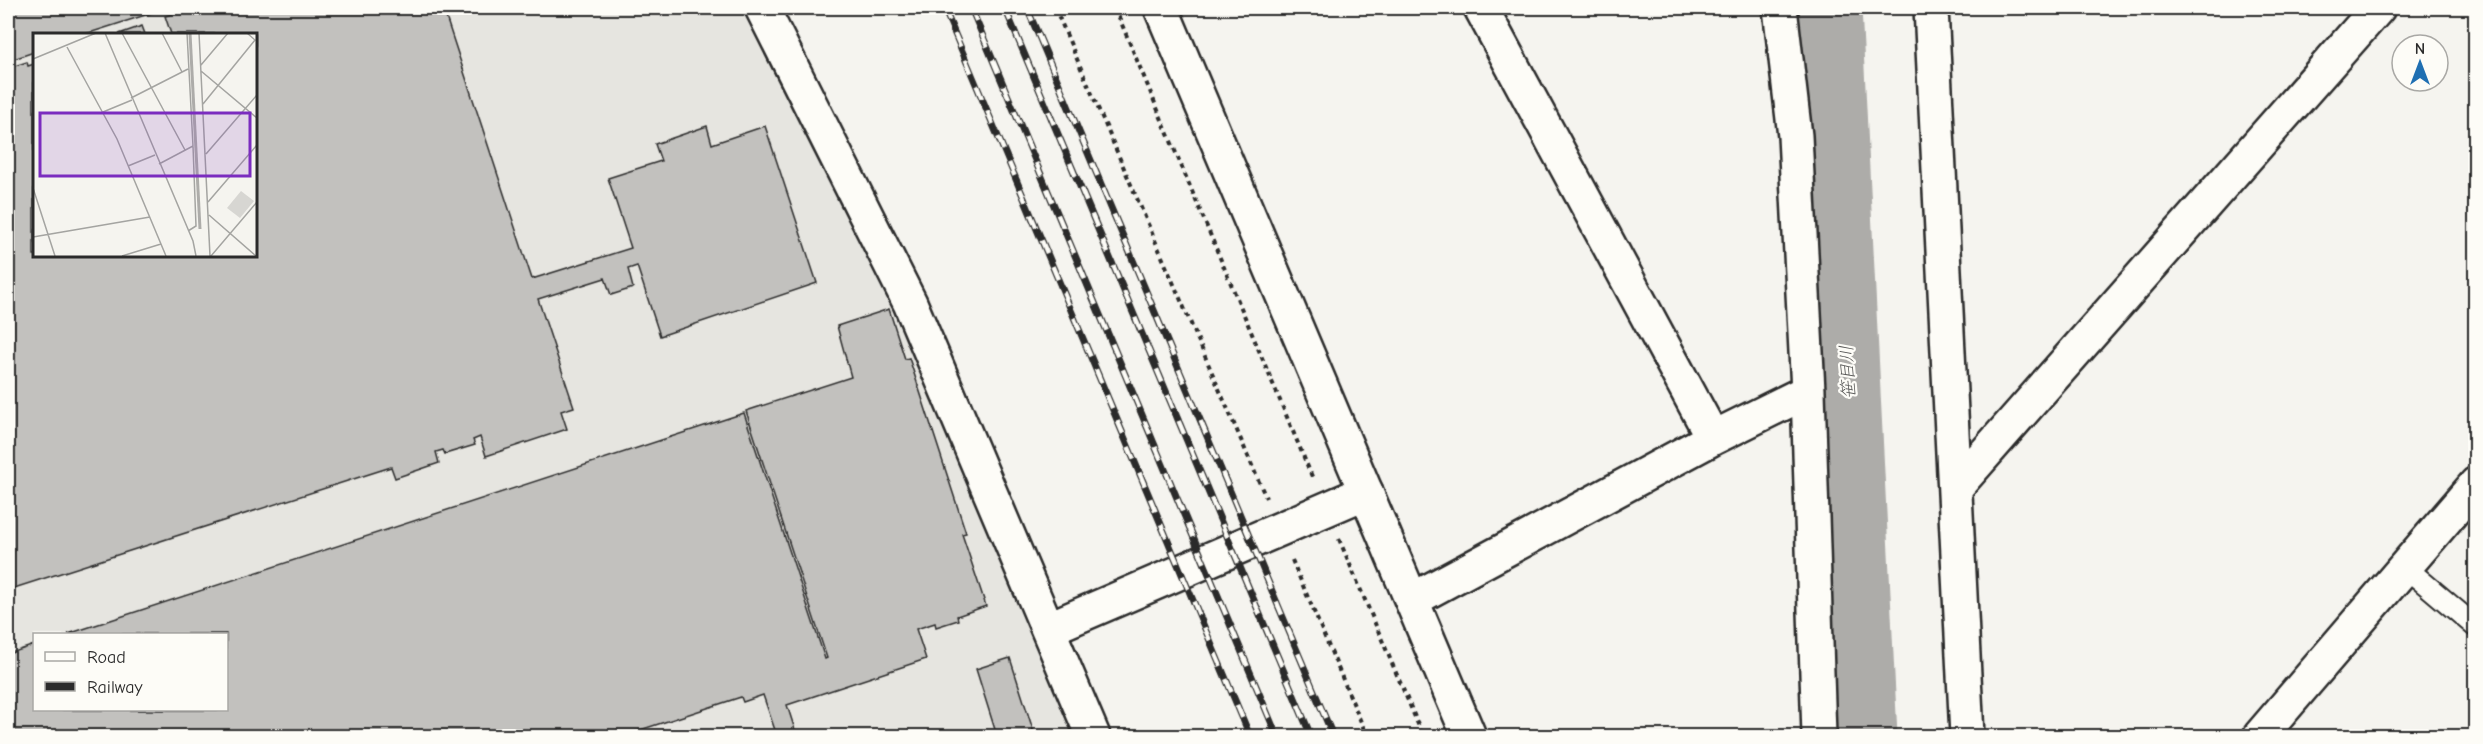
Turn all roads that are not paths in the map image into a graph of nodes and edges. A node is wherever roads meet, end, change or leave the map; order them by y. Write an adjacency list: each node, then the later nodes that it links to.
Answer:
1 (762, 8): 15 (street)
2 (1161, 8): 11 (street)
3 (1481, 8): 8 (street)
4 (1780, 8): 7 (street)
5 (1931, 8): 10 (street)
6 (2378, 8): 10 (street)
7 (1808, 391): 8 (street); 18 (street)
8 (1713, 438): 13 (street)
9 (2475, 484): 12 (street)
10 (1955, 488): 19 (street)
11 (1366, 492): 13 (street); 15 (street)
12 (2405, 567): 14 (lane); 20 (street)
13 (1412, 600): 17 (street)
14 (2475, 627)
15 (1048, 629): 16 (street)
16 (1093, 736)
17 (1468, 736)
18 (1819, 736)
19 (1967, 736)
20 (2260, 736)

